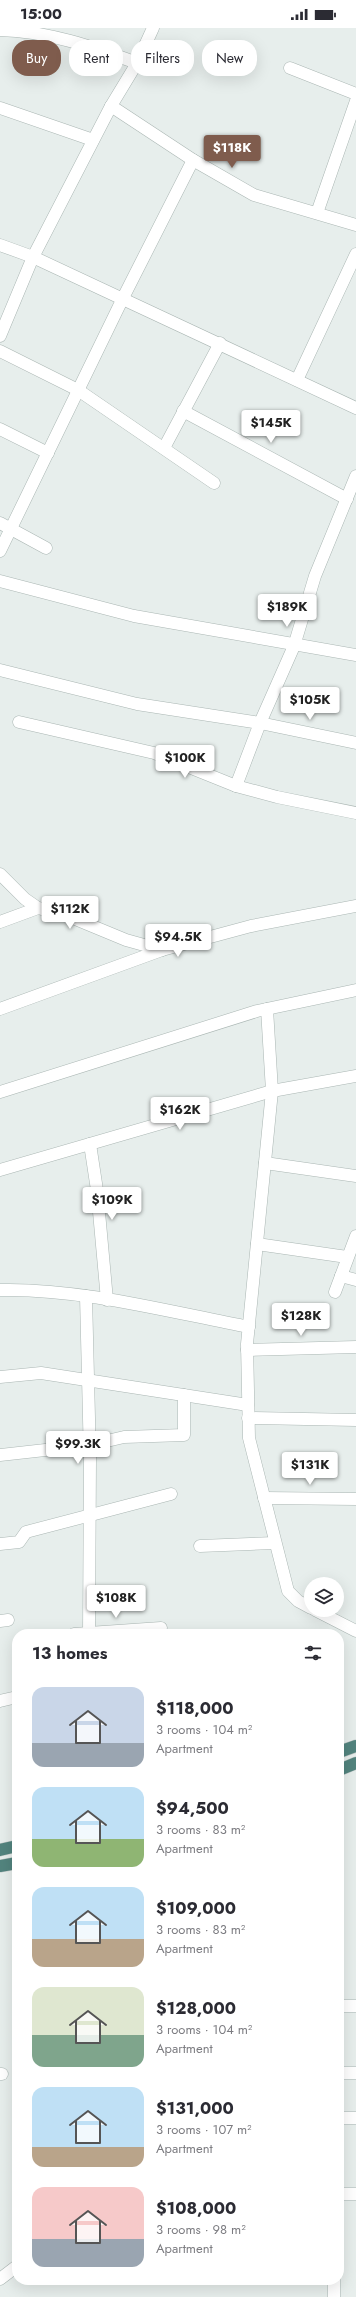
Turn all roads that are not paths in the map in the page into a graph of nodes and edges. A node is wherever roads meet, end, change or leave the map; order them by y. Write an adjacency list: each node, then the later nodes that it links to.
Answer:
1 (153, 28): 3 (street)
2 (0, 30): 4 (street)
3 (148, 40)
4 (131, 61)
5 (290, 68): 7 (street)
6 (131, 73): 9 (street)
7 (356, 94)
8 (356, 101): 13 (street)
9 (111, 106): 11 (street); 12 (street)
10 (0, 108): 11 (street)
11 (93, 140): 17 (street)
12 (193, 160): 13 (street); 18 (street)
13 (317, 213): 14 (street)
14 (356, 224)
15 (0, 245): 17 (street)
16 (356, 254): 22 (street)
17 (33, 256): 18 (street); 19 (street)
18 (123, 298): 20 (street); 23 (street)
19 (0, 336)
20 (220, 343): 22 (street); 25 (street)
21 (0, 351): 23 (street)
22 (297, 380): 24 (street)
23 (78, 390): 27 (street); 28 (street)
24 (356, 408)
25 (183, 411): 27 (street); 31 (street)
26 (0, 429): 28 (street)
27 (164, 448): 30 (street)
28 (48, 454): 33 (street)
29 (356, 476): 31 (street)
30 (214, 483)
31 (347, 498): 37 (street)
32 (0, 523): 33 (street)
33 (11, 528): 34 (street); 35 (street)
34 (46, 548)
35 (0, 551)
36 (0, 581): 37 (street)
37 (294, 646): 38 (street); 41 (street)
38 (356, 655)
39 (0, 670): 41 (street)
40 (19, 722): 43 (street)
41 (260, 723): 42 (street); 43 (street)
42 (356, 743)
43 (236, 786): 44 (street)
44 (356, 813)
45 (0, 874): 47 (street)
46 (356, 906): 49 (street)
47 (38, 908): 48 (street); 49 (street)
48 (0, 922)
49 (162, 950): 51 (street)
50 (356, 990): 52 (street)
51 (0, 1009)
52 (267, 1009): 54 (street); 55 (street)
53 (356, 1076): 54 (street)
54 (272, 1091): 56 (street); 57 (street)
55 (0, 1092)
56 (90, 1144): 58 (street); 68 (street)
57 (265, 1163): 59 (street); 61 (street)
58 (0, 1170)
59 (356, 1176)
60 (356, 1236): 62 (street)
61 (257, 1244): 62 (street); 69 (street)
62 (347, 1257): 63 (street)
63 (341, 1276): 64 (street); 66 (street)
64 (356, 1280)
65 (0, 1290): 67 (street)
66 (335, 1292)
67 (86, 1296): 68 (street); 73 (street)
68 (107, 1300): 69 (street)
69 (249, 1327): 71 (street)
70 (356, 1347): 71 (street)
71 (247, 1350): 75 (street)
72 (0, 1377): 73 (street)
73 (88, 1380): 74 (street); 78 (street)
74 (184, 1395): 75 (street); 78 (street)
75 (248, 1404): 76 (street)
76 (248, 1418): 77 (street); 81 (street)
77 (356, 1420)
78 (90, 1445): 79 (street); 83 (street)
79 (0, 1455)
80 (171, 1494): 83 (street)
81 (264, 1498): 82 (street); 84 (street)
82 (356, 1499)
83 (89, 1515): 85 (street); 90 (street)
84 (275, 1543): 86 (street); 87 (street)
85 (0, 1544)
86 (200, 1546)
87 (304, 1605)
88 (329, 1617): 92 (street)
89 (161, 1628): 91 (street)
90 (89, 1629)
91 (147, 1629)
92 (356, 1631)
93 (12, 1699): 94 (street)
94 (0, 1701)
95 (356, 1746): 96 (highway)
96 (344, 1750)
97 (356, 1764): 98 (highway)
98 (344, 1768)
99 (12, 1847): 100 (highway)
100 (0, 1850)
101 (12, 1864): 102 (highway)
102 (0, 1866)
103 (344, 2006): 104 (street)
104 (356, 2006)
105 (344, 2073): 106 (street)
106 (356, 2073)
107 (344, 2118): 108 (street)
108 (356, 2118)
109 (344, 2194): 110 (street)
110 (356, 2194)
111 (12, 2270): 112 (street)
112 (0, 2279)
113 (334, 2285): 114 (street)
114 (334, 2297)

